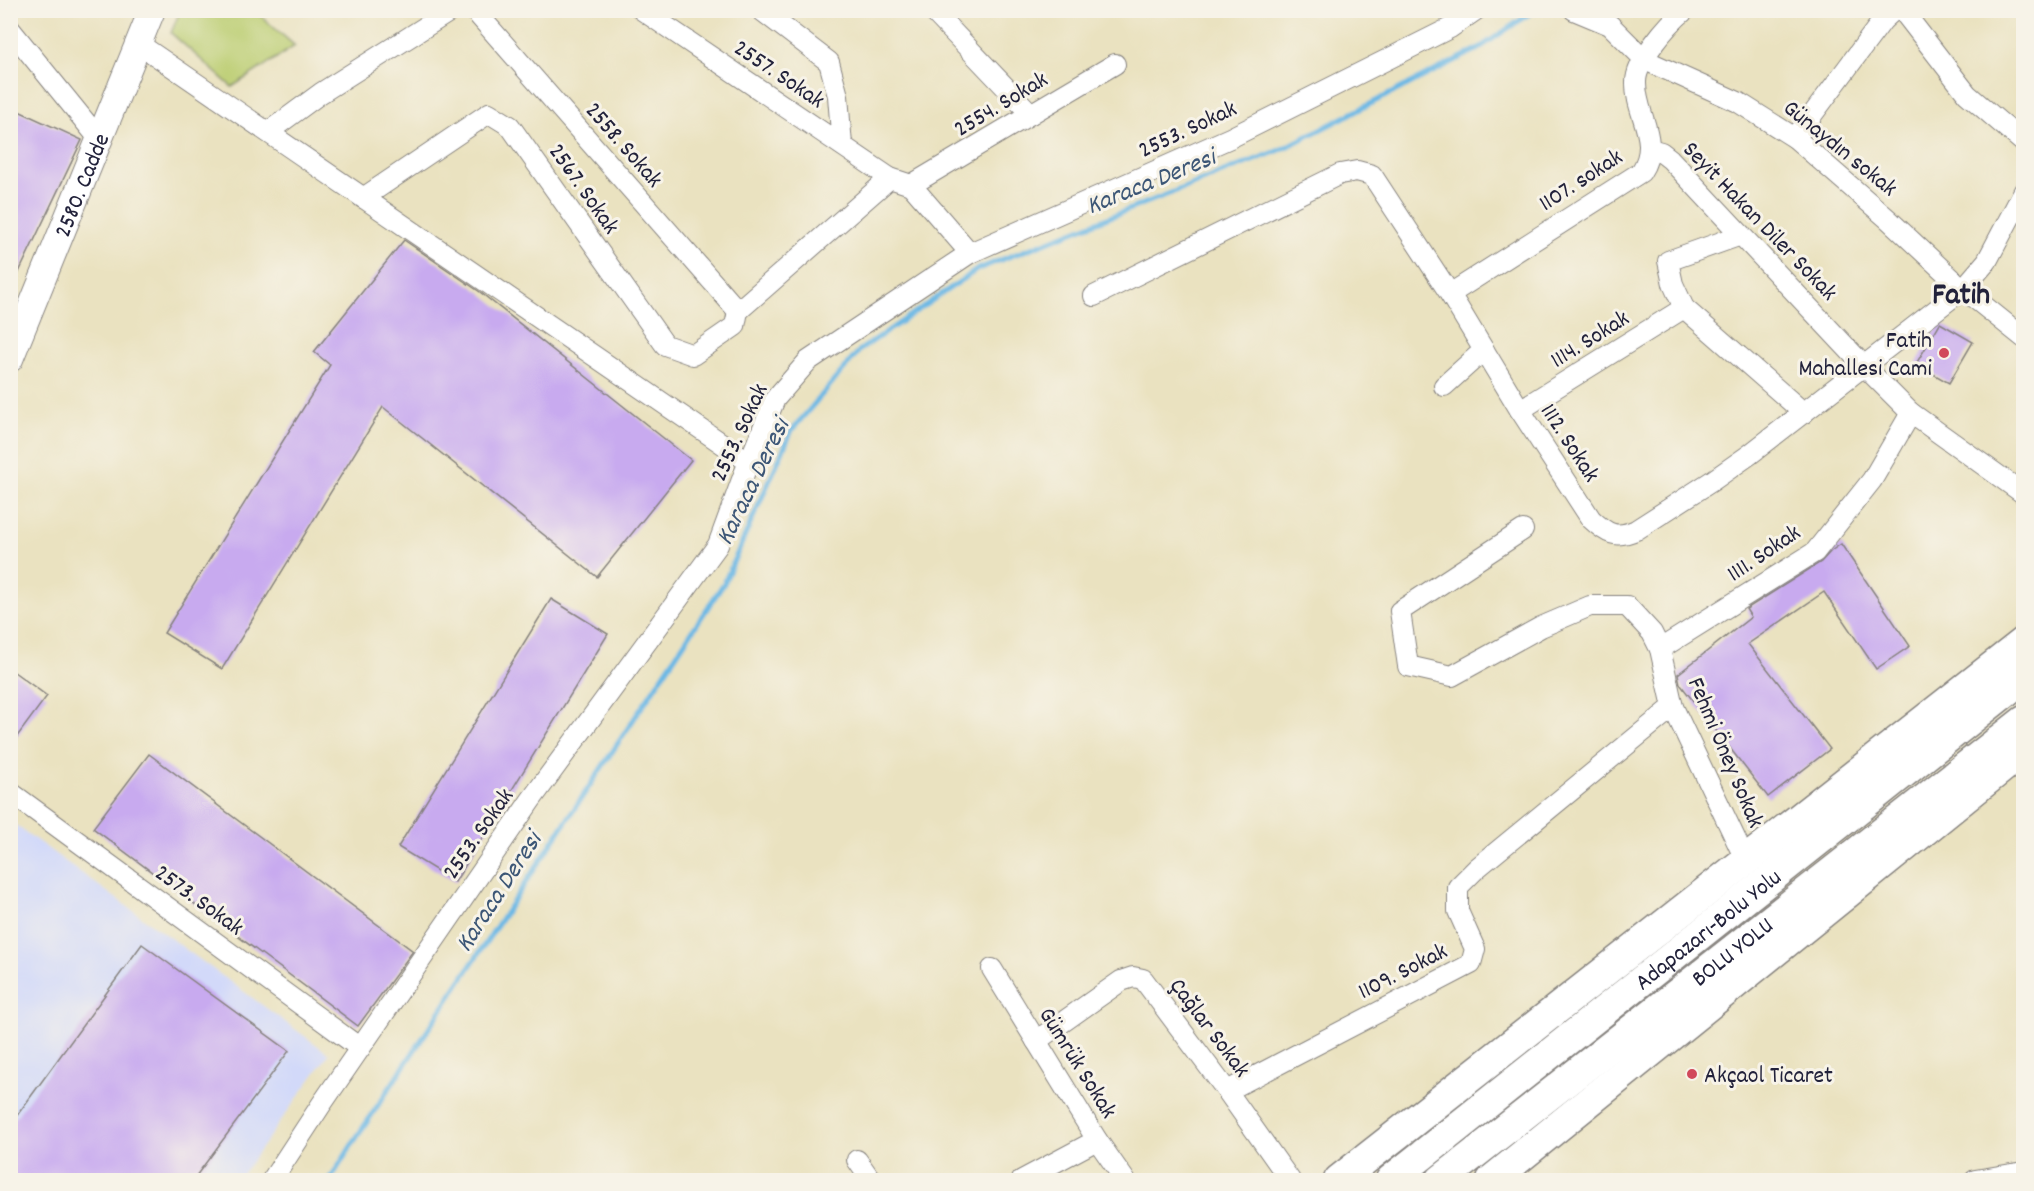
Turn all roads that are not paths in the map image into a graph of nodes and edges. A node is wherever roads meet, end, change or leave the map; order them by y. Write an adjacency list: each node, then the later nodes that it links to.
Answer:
1 (152, 10): 13 (main road, 2580. Cadde)
2 (452, 10): 17 (street)
3 (474, 10): 33 (street, 2558. Sokak)
4 (642, 10): 21 (street, 2557. Sokak)
5 (761, 10): 21 (street)
6 (932, 10): 16 (street)
7 (1476, 10): 28 (street, 2553. Sokak)
8 (1685, 10): 14 (street)
9 (1894, 10): 18 (street)
10 (1902, 10): 20 (street)
11 (1574, 11): 14 (street, Günaydın sokak)
12 (10, 28): 19 (street)
13 (139, 44): 17 (street); 19 (main road, 2580. Cadde)
14 (1644, 60): 18 (street, Günaydın sokak); 22 (street, 1107. sokak)
15 (1115, 64): 16 (street, 2554. Sokak)
16 (1031, 114): 24 (street, 2554. Sokak)
17 (268, 132): 26 (street)
18 (1795, 138): 29 (street, Günaydın sokak)
19 (100, 140): 36 (main road, 2580. Cadde)
20 (2024, 143)
21 (842, 145): 23 (street, 2557. Sokak)
22 (1650, 149): 27 (street, Seyit Hakan Diler Sokak); 30 (street, 1107. sokak)
23 (890, 178): 24 (street); 33 (street)
24 (911, 185): 28 (street)
25 (2024, 191): 29 (street, 1112. Sokak)
26 (363, 198): 33 (street, 2567. Sokak); 42 (street)
27 (1741, 235): 32 (street); 37 (street, Seyit Hakan Diler Sokak)
28 (970, 253): 42 (street, 2553. Sokak)
29 (1963, 289): 34 (street, Günaydın sokak); 37 (street, 1112. Sokak)
30 (1450, 294): 31 (street, 1112. Sokak); 35 (street, 1112. Sokak)
31 (1094, 296)
32 (1684, 308): 39 (street, 1114. Sokak); 40 (street)
33 (738, 311)
34 (2024, 338)
35 (1484, 350): 38 (street); 39 (street, 1112. Sokak)
36 (10, 359)
37 (1863, 365): 40 (street, 1112. Sokak); 41 (street, Seyit Hakan Diler Sokak)
38 (1444, 386)
39 (1520, 410): 40 (street, 1112. Sokak)
40 (1804, 412)
41 (1911, 413): 43 (street, Seyit Hakan Diler Sokak); 46 (street, 1111. Sokak)
42 (749, 462): 55 (street, 2553. Sokak)
43 (2024, 494)
44 (1523, 530): 46 (street, Fehmi Öney Sokak)
45 (2024, 642): 52 (highway)
46 (1660, 648): 48 (street, Fehmi Öney Sokak)
47 (2024, 677): 66 (highway, Adapazarı-Bolu Yolu)
48 (1673, 707): 52 (street, Fehmi Öney Sokak); 56 (street, 1109. Sokak)
49 (2024, 720): 67 (highway, BOLU YOLU)
50 (2024, 750): 68 (highway)
51 (10, 792): 55 (street, 2573. Sokak)
52 (1745, 859): 65 (highway)
53 (992, 969): 54 (street, Gümrük Sokak)
54 (1036, 1041): 56 (street, Çağlar Sokak); 57 (street, Gümrük Sokak)
55 (360, 1048): 60 (street, 2553. Sokak)
56 (1227, 1091): 64 (street, Çağlar Sokak)
57 (1097, 1140): 62 (street); 63 (street, Gümrük Sokak)
58 (856, 1160): 61 (street)
59 (2024, 1172): 69 (street)
60 (272, 1180)
61 (871, 1180)
62 (1022, 1180)
63 (1125, 1180)
64 (1290, 1180)
65 (1340, 1180)
66 (1391, 1180)
67 (1441, 1180)
68 (1492, 1180)
69 (1975, 1180)

